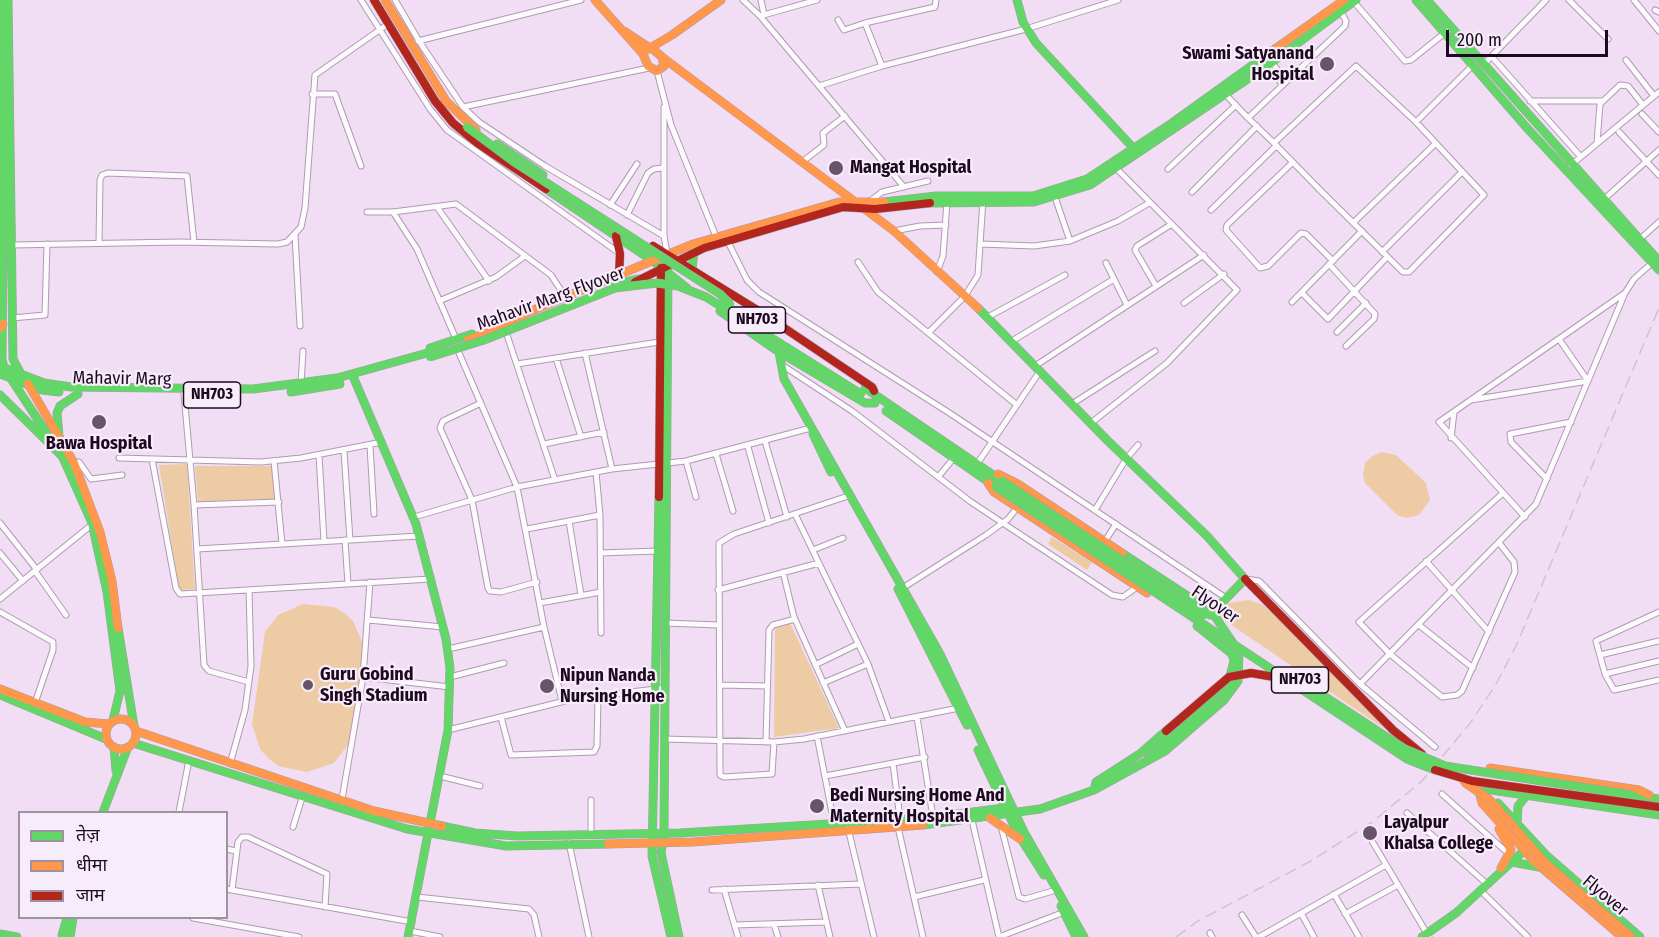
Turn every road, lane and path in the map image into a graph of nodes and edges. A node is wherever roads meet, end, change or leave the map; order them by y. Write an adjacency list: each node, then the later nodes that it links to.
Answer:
1 (0, 0): 49 (main road)
2 (8, 0): 120 (main road)
3 (361, 0): 32 (street)
4 (374, 0): 30 (main road)
5 (385, 0): 39 (main road)
6 (395, 0): 39 (street)
7 (580, 0): 39 (street)
8 (595, 0): 34 (main road)
9 (721, 0): 37 (main road)
10 (743, 0): 27 (street)
11 (761, 0): 27 (street)
12 (817, 0): 24 (street)
13 (936, 0): 29 (street)
14 (1017, 0): 33 (main road)
15 (1094, 0): 25 (street)
16 (1118, 0): 25 (street)
17 (1344, 0): 31 (main road)
18 (1416, 0): 35 (main road)
19 (1427, 0): 35 (main road)
20 (1546, 0): 42 (street)
21 (1569, 0): 38 (street)
22 (1634, 0): 36 (street)
23 (1355, 1): 26 (main road); 35 (street)
24 (803, 2): 27 (street)
25 (1098, 8): 33 (street)
26 (1341, 12): 31 (main road); 50 (street)
27 (762, 16): 51 (street)
28 (838, 20): 29 (street)
29 (865, 23): 48 (street)
30 (388, 24): 32 (street); 111 (main road)
31 (1317, 25): 45 (main road); 52 (main road)
32 (380, 29): 53 (street); 123 (street)
33 (1026, 29): 48 (street); 74 (main road)
34 (624, 31): 40 (main road, Flyover); 41 (main road)
35 (1448, 31): 46 (main road); 47 (main road)
36 (1659, 31)
37 (672, 35): 40 (main road); 44 (main road)
38 (1608, 39)
39 (415, 42): 60 (street); 61 (main road)
40 (650, 48): 41 (main road); 44 (main road, Flyover)
41 (643, 54): 44 (main road)
42 (1492, 57): 47 (street); 57 (street)
43 (1626, 60): 54 (street)
44 (658, 63): 55 (street); 60 (street); 76 (main road, Flyover)
45 (1269, 64): 50 (street); 52 (main road)
46 (1473, 65): 66 (street); 96 (main road)
47 (1484, 65): 80 (main road)
48 (882, 66): 51 (street)
49 (1, 73): 83 (main road)
50 (1285, 83): 64 (street)
51 (819, 86): 63 (street)
52 (1223, 92): 58 (street); 74 (main road)
53 (312, 94): 81 (street); 110 (street)
54 (1657, 94): 59 (street)
55 (664, 100): 84 (street); 113 (street)
56 (1602, 100): 57 (street); 59 (street); 70 (street)
57 (1530, 101): 75 (street)
58 (1236, 105): 64 (street); 85 (street)
59 (1643, 105): 70 (street)
60 (463, 107): 61 (street); 97 (street)
61 (455, 112): 65 (main road)
62 (1642, 114): 69 (street)
63 (845, 116): 76 (street); 89 (street)
64 (1248, 118): 67 (street)
65 (462, 119): 132 (main road); 151 (main road, bridge)
66 (1416, 122): 71 (street); 72 (street)
67 (1257, 126): 72 (street); 90 (street)
68 (1619, 132): 78 (street)
69 (1659, 132)
70 (1597, 143): 75 (street)
71 (1436, 144): 86 (street); 105 (street)
72 (1275, 145): 77 (street); 100 (street)
73 (1659, 150): 78 (street)
74 (1137, 151): 82 (main road)
75 (1581, 157): 80 (street)
76 (802, 162): 93 (main road, Flyover)
77 (1292, 162): 105 (street); 129 (street)
78 (1647, 162): 87 (street); 96 (street)
79 (637, 164): 97 (street)
80 (1571, 165): 96 (main road)
81 (361, 166)
82 (1115, 166): 91 (main road); 92 (main road); 95 (street)
83 (2, 168): 155 (main road)
84 (663, 168): 103 (street); 112 (street)
85 (1168, 169)
86 (1461, 172): 122 (street); 126 (street)
87 (1659, 175)
88 (928, 181): 89 (street)
89 (903, 187): 98 (street)
90 (1192, 192)
91 (1055, 197): 92 (main road); 115 (street)
92 (983, 200): 94 (main road); 98 (main road); 119 (street)
93 (856, 202): 98 (main road, Flyover); 113 (main road)
94 (947, 202): 98 (main road); 107 (street)
95 (1149, 202): 106 (street); 115 (street)
96 (1600, 202): 114 (main road); 130 (main road)
97 (610, 205): 103 (street)
98 (865, 205): 108 (main road, Flyover); 113 (main road)
99 (436, 207): 101 (street); 125 (street); 140 (street)
100 (1211, 210)
101 (393, 212): 102 (street); 147 (street)
102 (367, 213)
103 (627, 215): 112 (street)
104 (1659, 222): 114 (street)
105 (1353, 223): 109 (street)
106 (1172, 224): 124 (street); 141 (street)
107 (946, 225): 108 (street); 135 (street)
108 (894, 231): 135 (main road, Flyover)
109 (1362, 231): 122 (street); 129 (street)
110 (295, 236): 116 (street); 156 (street)
111 (616, 236): 123 (main road); 127 (main road)
112 (664, 237): 132 (street)
113 (721, 240): 121 (main road); 132 (main road); 201 (street)
114 (1639, 240): 130 (main road)
115 (1070, 241): 119 (street)
116 (194, 242): 117 (street); 117 (street)
117 (99, 243): 118 (street)
118 (47, 244): 120 (street); 154 (street)
119 (981, 244): 145 (street)
120 (12, 245): 154 (main road)
121 (694, 251): 132 (main road); 133 (main road)
122 (1382, 252): 126 (street)
123 (620, 254): 138 (main road)
124 (1204, 255): 137 (street); 141 (street)
125 (525, 256): 140 (street); 146 (street)
126 (1387, 257): 142 (street)
127 (653, 261): 132 (main road); 132 (main road); 138 (main road)
128 (858, 262): 157 (street)
129 (1331, 262): 142 (street); 143 (street)
130 (1655, 262): 134 (main road); 144 (street)
131 (1106, 263): 139 (street)
132 (668, 264): 133 (main road); 159 (main road); 163 (main road); 167 (main road); 218 (main road)
133 (692, 270): 186 (main road)
134 (1659, 270)
135 (937, 272): 145 (main road, Flyover)
136 (1065, 274): 153 (street)
137 (1224, 274): 149 (street); 193 (street)
138 (619, 277): 146 (main road)
139 (1114, 279): 152 (street); 162 (street)
140 (489, 281): 147 (street)
141 (1156, 286): 152 (street)
142 (1355, 291): 143 (street); 150 (street)
143 (1302, 293): 148 (street)
144 (1625, 293): 161 (street); 179 (street)
145 (965, 296): 153 (main road, Flyover); 157 (street)
146 (566, 298): 160 (main road)
147 (439, 301): 160 (street)
148 (1292, 302)
149 (1184, 303)
150 (1366, 303): 158 (street); 164 (street)
151 (730, 304): 170 (main road, Mahavir Marg Flyover / NH703, bridge); 182 (main road, Mahavir Marg Flyover / NH703)
152 (1127, 305): 174 (street)
153 (988, 317): 162 (main road, Flyover)
154 (12, 318): 176 (main road)
155 (1, 326): 175 (main road)
156 (300, 326)
157 (929, 332): 190 (street)
158 (1337, 332)
159 (507, 335): 168 (main road); 172 (street)
160 (456, 339): 170 (main road)
161 (1559, 339): 179 (street); 187 (street)
162 (1012, 341): 174 (main road, Flyover)
163 (659, 342): 169 (street); 218 (main road)
164 (1346, 346)
165 (303, 351): 180 (street)
166 (1155, 351): 189 (street)
167 (779, 352): 173 (main road); 186 (main road)
168 (459, 353): 170 (main road); 188 (street)
169 (585, 353): 171 (street); 195 (street)
170 (426, 356): 177 (main road, Mahavir Marg / NH703); 182 (main road, Mahavir Marg Flyover / NH703, bridge)
171 (556, 358): 172 (street); 197 (street)
172 (517, 364): 202 (street)
173 (780, 364): 194 (main road); 223 (street)
174 (1038, 368): 189 (main road, Flyover); 190 (street)
175 (1, 369): 176 (main road, Mahavir Marg / NH703); 178 (main road)
176 (21, 374): 180 (main road, Mahavir Marg / NH703); 181 (main road)
177 (353, 377): 180 (main road, Mahavir Marg / NH703); 184 (main road, Mahavir Marg / NH703); 200 (main road)
178 (12, 379): 181 (main road, Mahavir Marg / NH703); 208 (main road)
179 (1588, 381): 187 (street); 192 (street)
180 (301, 384)
181 (28, 385): 183 (main road, Mahavir Marg / NH703); 196 (main road)
182 (863, 391): 186 (main road, Mahavir Marg Flyover / NH703)
183 (78, 394): 184 (main road, Mahavir Marg / NH703); 196 (main road)
184 (184, 394): 214 (street)
185 (0, 395): 208 (main road)
186 (875, 399): 212 (main road, NH703); 219 (main road, NH703)
187 (1469, 401): 191 (street)
188 (481, 403): 227 (street); 231 (street)
189 (1072, 404): 193 (main road, Flyover)
190 (1017, 405): 201 (street)
191 (1454, 412): 198 (street); 198 (street)
192 (1571, 422): 224 (street); 224 (street)
193 (1090, 423): 213 (main road, Flyover)
194 (812, 431): 199 (street); 229 (main road)
195 (604, 432): 197 (street); 220 (street)
196 (59, 436): 217 (main road)
197 (581, 437): 202 (street)
198 (1450, 438): 228 (street)
199 (765, 441): 205 (street); 241 (street)
200 (382, 442): 204 (street); 240 (main road)
201 (992, 442): 219 (street); 235 (street)
202 (543, 444): 225 (street)
203 (1138, 445): 213 (street)
204 (370, 446): 206 (street); 237 (street)
205 (748, 447): 207 (street); 246 (street)
206 (344, 451): 209 (street); 252 (street)
207 (716, 454): 216 (street); 236 (street)
208 (61, 455): 245 (main road)
209 (319, 455): 215 (street); 253 (street)
210 (119, 458): 211 (street)
211 (152, 459): 214 (street); 278 (street)
212 (953, 459): 223 (street); 226 (main road, NH703)
213 (1126, 459): 235 (street); 267 (main road, Flyover)
214 (190, 460): 215 (street); 233 (street)
215 (274, 461): 232 (street)
216 (686, 461): 218 (street); 230 (street)
217 (74, 463): 222 (street); 245 (main road)
218 (661, 464): 220 (street); 259 (main road); 289 (main road)
219 (976, 464): 226 (main road, NH703)
220 (612, 468): 221 (street)
221 (596, 472): 225 (street); 239 (street)
222 (122, 475)
223 (938, 477): 247 (street)
224 (1548, 479): 242 (street)
225 (555, 480): 227 (street)
226 (994, 481): 234 (main road); 254 (main road); 310 (main road, Flyover / NH703, bridge); 343 (main road, Flyover / NH703, bridge)
227 (517, 487): 231 (street); 249 (street)
228 (1503, 493): 242 (street); 262 (street)
229 (848, 496): 238 (street); 273 (main road)
230 (696, 497)
231 (472, 500): 240 (street); 270 (street)
232 (279, 502): 233 (street); 255 (street)
233 (194, 505): 257 (street)
234 (1017, 508): 247 (street); 272 (main road)
235 (1095, 510): 248 (street)
236 (733, 511)
237 (374, 514)
238 (795, 514): 241 (street); 258 (street)
239 (600, 515): 243 (street); 261 (street)
240 (414, 517): 250 (main road)
241 (787, 517): 246 (street)
242 (1525, 517): 256 (street)
243 (569, 521): 249 (street); 279 (street)
244 (0, 523): 264 (street)
245 (94, 523): 264 (street); 327 (main road); 329 (main road)
246 (769, 523): 275 (street)
247 (1003, 523): 272 (street); 273 (street)
248 (1116, 524): 254 (street); 280 (street)
249 (527, 529): 270 (street)
250 (419, 536): 252 (street); 266 (main road)
251 (843, 538): 258 (street)
252 (347, 540): 253 (street); 271 (street)
253 (324, 541): 255 (street)
254 (1106, 541): 284 (main road)
255 (282, 544): 257 (street)
256 (1500, 544): 276 (street); 295 (street)
257 (197, 549): 278 (street)
258 (813, 550): 263 (street)
259 (658, 551): 261 (street); 318 (main road)
260 (0, 553): 268 (street)
261 (600, 553): 277 (street)
262 (1426, 561): 276 (street); 300 (street)
263 (819, 563): 265 (street); 298 (street)
264 (36, 570): 268 (street); 286 (street)
265 (783, 572): 275 (street); 287 (street)
266 (431, 579): 269 (street); 292 (main road)
267 (1245, 579): 280 (main road); 314 (street); 343 (main road, Flyover)
268 (23, 581): 281 (street)
269 (370, 582): 271 (street); 288 (street)
270 (537, 582): 282 (street)
271 (348, 584): 274 (street)
272 (1137, 587): 294 (main road)
273 (901, 589): 324 (main road)
274 (249, 590): 278 (street); 312 (street)
275 (718, 590): 290 (street)
276 (1452, 591): 291 (street); 295 (street)
277 (601, 592): 279 (street); 296 (street)
278 (200, 593): 312 (street)
279 (581, 596): 282 (street)
280 (1226, 598): 284 (main road)
281 (0, 599)
282 (540, 603): 293 (street)
283 (0, 612): 323 (street)
284 (1212, 612): 294 (main road); 345 (main road)
285 (1659, 612): 301 (street)
286 (66, 615)
287 (795, 619): 305 (street); 316 (street)
288 (368, 620): 292 (street); 308 (street)
289 (664, 623): 290 (street); 318 (main road)
290 (719, 625): 315 (street)
291 (1419, 625): 300 (street); 306 (street)
292 (443, 627): 299 (main road)
293 (544, 627): 299 (street); 322 (street)
294 (1201, 628): 345 (main road)
295 (1489, 632): 306 (street)
296 (602, 633)
297 (1659, 641): 301 (street)
298 (858, 644): 304 (street); 305 (street)
299 (448, 649): 309 (main road)
300 (1390, 654): 306 (street); 314 (street)
301 (1600, 655): 307 (street)
302 (1659, 661): 307 (street)
303 (504, 663): 309 (street)
304 (868, 664): 313 (street); 328 (street)
305 (815, 665): 313 (street)
306 (1473, 668)
307 (1605, 674): 311 (street)
308 (363, 677): 317 (street); 360 (street)
309 (450, 677): 317 (main road)
310 (1287, 679): 352 (main road, Flyover / NH703, bridge); 355 (main road, Flyover, bridge)
311 (1659, 680)
312 (249, 682): 347 (street)
313 (824, 683): 331 (street)
314 (1360, 684): 340 (street)
315 (720, 685): 316 (street); 335 (street)
316 (767, 686): 336 (street)
317 (451, 687): 330 (main road)
318 (661, 688): 321 (street); 334 (main road); 380 (main road)
319 (0, 689): 323 (main road)
320 (0, 695): 333 (main road)
321 (598, 696): 322 (street); 325 (street)
322 (562, 701): 325 (street)
323 (35, 703): 327 (main road)
324 (962, 708): 326 (street); 366 (main road)
325 (501, 717): 330 (street)
326 (917, 717): 328 (street); 342 (street)
327 (111, 722): 329 (main road); 333 (main road)
328 (889, 722): 331 (street)
329 (135, 728): 338 (main road); 341 (main road)
330 (448, 730): 350 (main road)
331 (845, 731): 332 (street)
332 (817, 736): 337 (street); 351 (street)
333 (106, 738): 339 (main road)
334 (664, 739): 335 (street); 381 (main road)
335 (720, 741): 336 (street); 337 (street)
336 (766, 742): 337 (street)
337 (774, 742)
338 (130, 745): 339 (main road); 344 (main road); 349 (main road)
339 (114, 747): 349 (main road)
340 (1435, 747)
341 (209, 757): 347 (main road); 348 (main road)
342 (925, 757): 346 (street); 369 (street)
343 (1425, 757): 359 (main road, Flyover / NH703, bridge)
344 (189, 760): 348 (main road); 365 (street)
345 (1147, 760): 355 (main road)
346 (893, 763): 351 (street); 373 (street)
347 (230, 764): 360 (main road)
348 (207, 766): 358 (main road)
349 (116, 773): 364 (main road)
350 (440, 776): 353 (street); 374 (main road)
351 (825, 776): 372 (street)
352 (1457, 778): 363 (main road, Flyover / NH703, bridge); 445 (main road, Flyover, bridge)
353 (480, 786)
354 (1478, 788): 357 (main road); 359 (main road); 362 (main road); 375 (main road)
355 (1094, 790): 366 (main road)
356 (1442, 794): 393 (street)
357 (1527, 795): 368 (main road); 375 (main road)
358 (302, 798): 377 (street); 379 (main road)
359 (1656, 798)
360 (342, 799): 374 (main road)
361 (591, 800): 382 (street)
362 (1481, 801): 391 (main road); 393 (main road)
363 (1659, 807)
364 (104, 811)
365 (179, 811)
366 (1011, 811): 369 (main road); 370 (main road); 384 (main road); 410 (main road)
367 (1407, 813): 397 (street)
368 (1659, 815)
369 (933, 817): 373 (main road)
370 (990, 818): 371 (main road); 376 (main road)
371 (972, 820): 373 (main road); 396 (street)
372 (834, 823): 378 (main road); 381 (main road)
373 (899, 823): 378 (main road); 408 (street)
374 (432, 824): 379 (main road); 383 (main road)
375 (1517, 824): 386 (main road)
376 (1001, 826): 384 (main road); 405 (street)
377 (293, 827)
378 (847, 827): 388 (main road); 398 (street)
379 (430, 834): 389 (main road); 407 (main road)
380 (654, 834): 381 (main road); 382 (main road); 387 (main road)
381 (664, 834): 388 (main road)
382 (591, 835): 383 (main road)
383 (567, 836): 389 (street)
384 (1023, 842): 405 (main road)
385 (1372, 842): 394 (street)
386 (1533, 842): 391 (main road); 446 (main road)
387 (652, 843): 388 (main road); 389 (main road); 430 (main road)
388 (662, 843): 431 (main road)
389 (570, 846): 429 (street)
390 (228, 849): 392 (street)
391 (1525, 850): 393 (main road); 395 (main road)
392 (236, 851): 401 (street); 409 (street)
393 (1511, 859): 395 (main road); 397 (main road)
394 (1386, 865): 400 (street); 406 (street)
395 (1541, 867): 444 (main road)
396 (984, 879): 408 (street); 437 (street)
397 (1490, 881): 404 (main road)
398 (861, 884): 399 (street); 435 (street)
399 (818, 885): 402 (street); 418 (street)
400 (1398, 885): 412 (street); 423 (street)
401 (229, 889): 409 (street)
402 (724, 889): 403 (street); 420 (street)
403 (712, 890)
404 (1480, 890): 423 (main road); 443 (street)
405 (1053, 891): 410 (main road)
406 (1334, 894): 411 (street); 412 (street)
407 (417, 897): 417 (main road); 428 (street)
408 (914, 897): 436 (street)
409 (325, 907): 417 (street)
410 (1067, 911): 437 (street); 438 (main road); 439 (main road)
411 (1301, 913): 440 (street); 441 (street)
412 (1345, 914): 442 (street)
413 (1242, 915): 440 (street)
414 (67, 919): 425 (main road)
415 (73, 919): 425 (main road)
416 (199, 919): 426 (street)
417 (412, 922): 422 (main road)
418 (826, 922): 419 (street); 434 (street)
419 (774, 924): 420 (street); 433 (street)
420 (735, 925): 432 (street)
421 (0, 934): 424 (main road)
422 (409, 934): 427 (street)
423 (1426, 936)
424 (17, 937)
425 (64, 937)
426 (299, 937)
427 (440, 937)
428 (539, 937)
429 (589, 937)
430 (671, 937)
431 (679, 937)
432 (738, 937)
433 (778, 937)
434 (830, 937)
435 (874, 937)
436 (923, 937)
437 (1001, 937)
438 (1076, 937)
439 (1084, 937)
440 (1257, 937)
441 (1314, 937)
442 (1359, 937)
443 (1528, 937)
444 (1622, 937)
445 (1631, 937)
446 (1640, 937)

